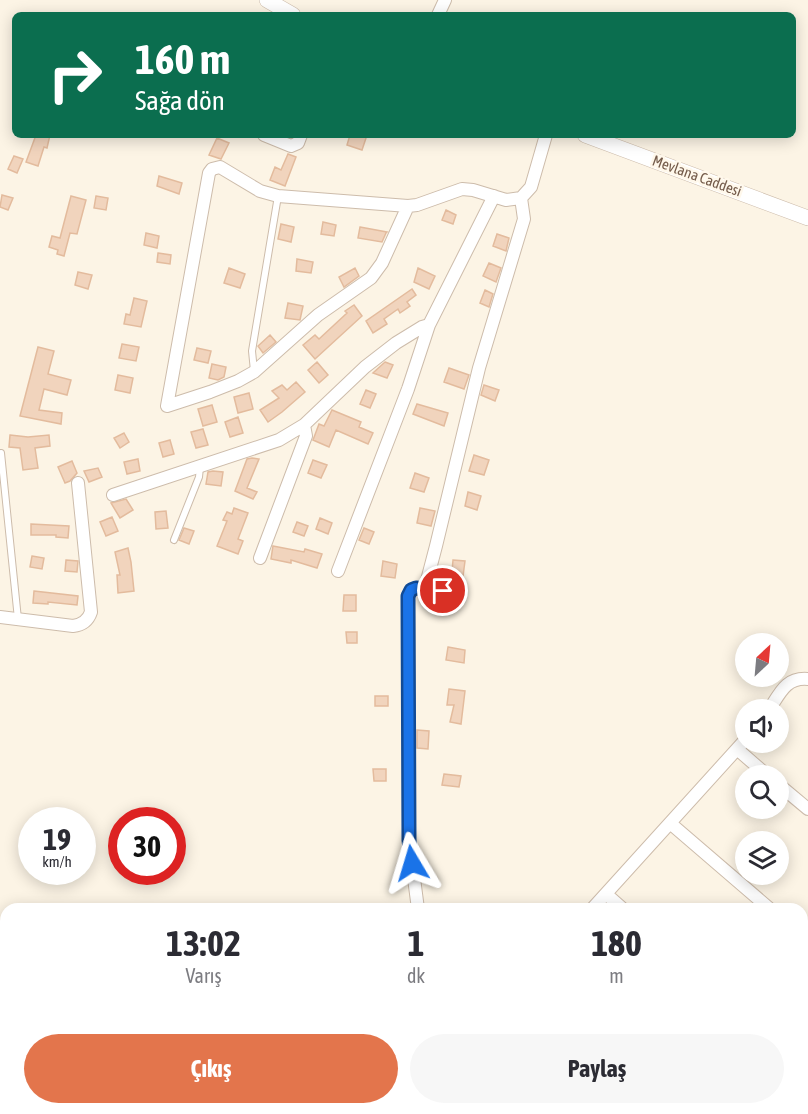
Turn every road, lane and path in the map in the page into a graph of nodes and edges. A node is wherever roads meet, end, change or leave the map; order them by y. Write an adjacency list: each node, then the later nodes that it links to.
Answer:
1 (267, 0): 2 (street)
2 (288, 12)
3 (271, 138): 4 (street)
4 (300, 138)
5 (545, 138): 9 (street)
6 (593, 138): 11 (street, Mevlana Caddesi)
7 (278, 196): 10 (street); 13 (lane); 13 (street)
8 (494, 196): 9 (street); 10 (street); 12 (street)
9 (521, 198): 22 (street)
10 (408, 206): 13 (street)
11 (808, 218)
12 (429, 325): 14 (street); 21 (street)
13 (254, 372)
14 (304, 425): 16 (street); 20 (street)
15 (1, 453): 25 (lane)
16 (200, 467): 18 (street); 19 (lane)
17 (78, 483): 25 (street)
18 (113, 495)
19 (174, 540)
20 (260, 558)
21 (338, 571)
22 (425, 588): 23 (lane); 35 (street)
23 (443, 591)
24 (0, 617): 25 (street)
25 (18, 619)
26 (808, 679): 27 (street)
27 (776, 699)
28 (735, 752): 33 (street)
29 (741, 753): 30 (street)
30 (755, 765)
31 (789, 793): 32 (street)
32 (808, 809)
33 (670, 823): 34 (street); 38 (street)
34 (606, 894): 36 (street); 37 (street)
35 (417, 903)
36 (598, 903)
37 (616, 903)
38 (763, 903)

